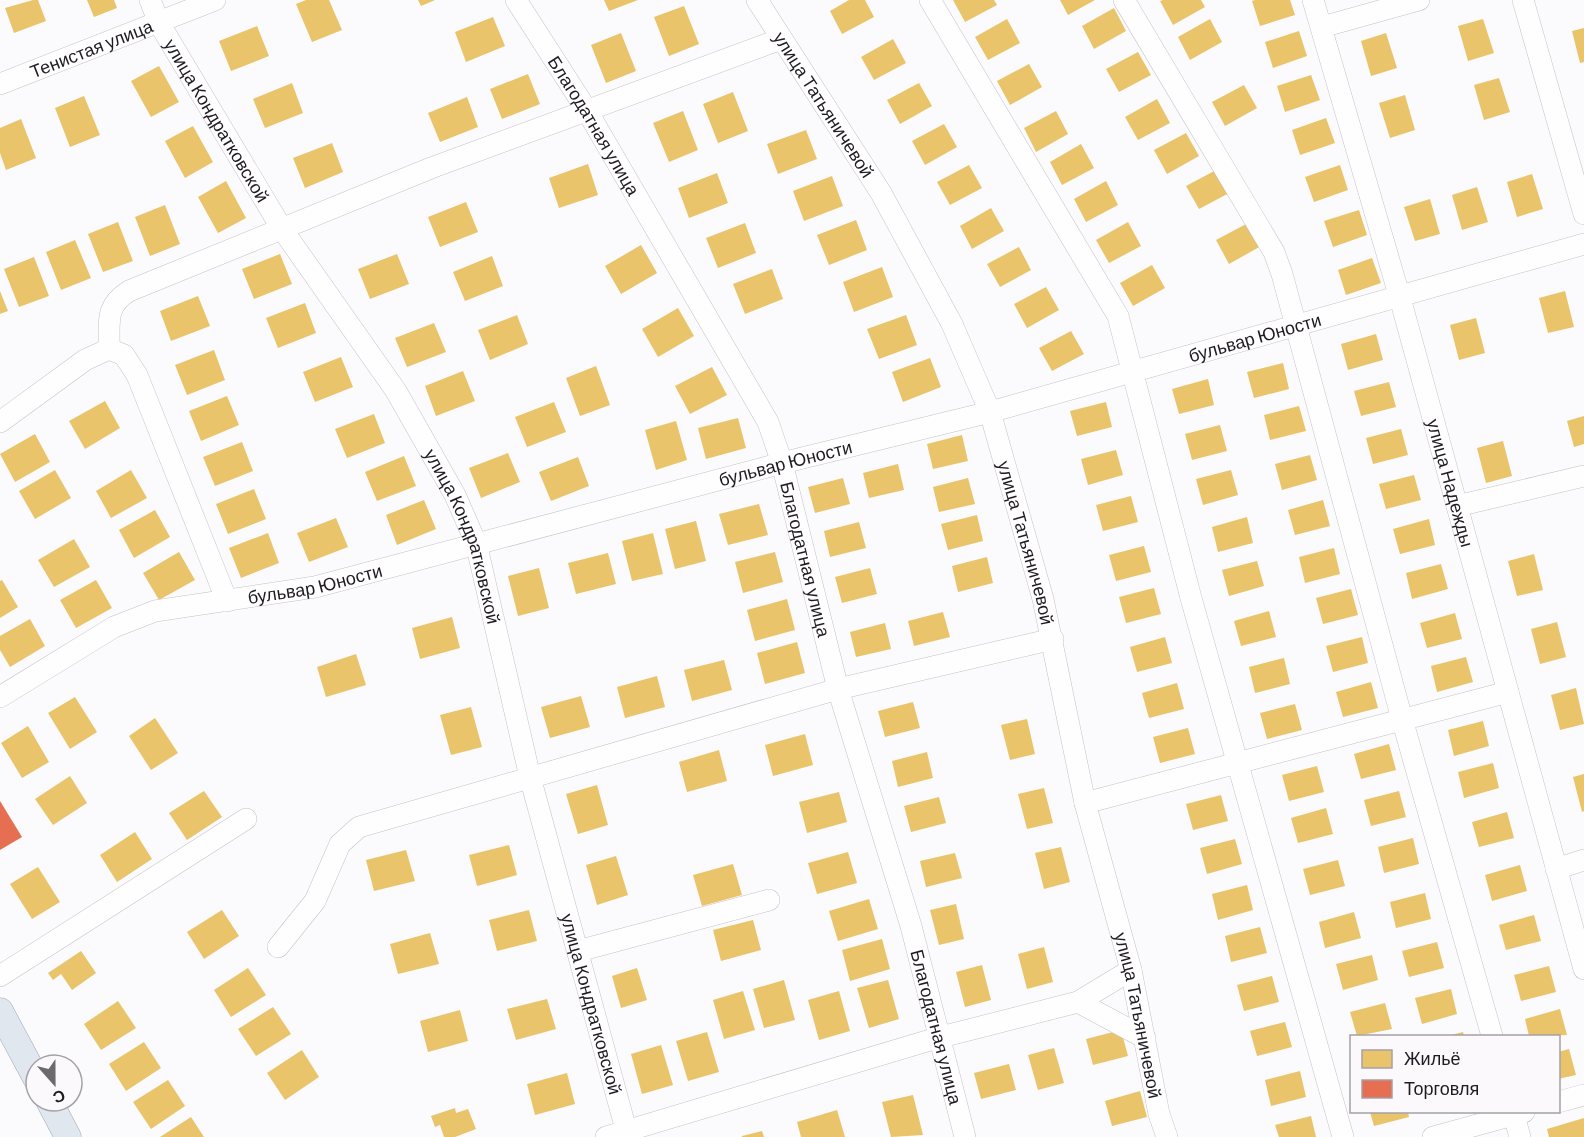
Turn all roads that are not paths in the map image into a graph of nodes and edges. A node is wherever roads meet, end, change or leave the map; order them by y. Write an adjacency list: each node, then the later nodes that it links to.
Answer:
1 (150, 0): 10 (street, улица Кондратковской)
2 (215, 0): 10 (street, Тенистая улица)
3 (516, 0): 14 (street, Благодатная улица)
4 (757, 0): 12 (street, улица Татьяничевой)
5 (930, 0): 21 (street)
6 (1124, 0): 19 (street)
7 (1313, 0): 11 (street, улица Надежды)
8 (1419, 0): 11 (street)
9 (1523, 0): 15 (street)
10 (159, 23): 13 (street, Тенистая улица); 16 (street, улица Кондратковской)
11 (1322, 27): 18 (street, улица Надежды)
12 (781, 39): 14 (street); 22 (street, улица Татьяничевой)
13 (0, 84)
14 (586, 109): 16 (street); 24 (street, Благодатная улица)
15 (1584, 213)
16 (282, 229): 20 (street); 27 (street, улица Кондратковской)
17 (1584, 244): 18 (street, бульвар Юности)
18 (1400, 298): 19 (street, бульвар Юности); 26 (street, улица Надежды)
19 (1296, 326): 21 (street, бульвар Юности); 33 (street)
20 (109, 349): 23 (street); 28 (street)
21 (1133, 371): 22 (street, бульвар Юности); 34 (street)
22 (990, 412): 24 (street, бульвар Юности); 29 (street, улица Татьяничевой)
23 (0, 422)
24 (782, 463): 27 (street, бульвар Юности); 30 (street, Благодатная улица)
25 (1584, 476): 26 (street)
26 (1457, 506): 31 (street, улица Надежды)
27 (476, 543): 28 (street, бульвар Юности); 35 (street, улица Кондратковской)
28 (227, 602): 32 (street, бульвар Юности)
29 (1053, 639): 30 (street); 36 (street, улица Татьяничевой)
30 (838, 689): 35 (street); 49 (street, Благодатная улица)
31 (1508, 692): 33 (street); 39 (street, улица Надежды)
32 (0, 697)
33 (1402, 719): 34 (street); 48 (street)
34 (1238, 762): 36 (street); 62 (street)
35 (530, 777): 41 (street); 42 (street, улица Кондратковской)
36 (1085, 803): 44 (street, улица Татьяничевой)
37 (246, 819): 45 (street)
38 (1584, 860): 39 (street)
39 (1556, 869): 43 (street, улица Надежды)
40 (769, 900): 42 (street)
41 (278, 947)
42 (578, 951): 57 (street, улица Кондратковской)
43 (1584, 969)
44 (1131, 970): 46 (street); 50 (street, улица Татьяничевой)
45 (0, 976)
46 (1078, 1002): 49 (street); 50 (street)
47 (0, 1011): 51 (main road)
48 (1492, 1035)
49 (937, 1038): 57 (street); 60 (street, Благодатная улица)
50 (1145, 1038): 61 (street, улица Татьяничевой)
51 (24, 1056)
52 (1584, 1095): 53 (street)
53 (1560, 1101)
54 (55, 1113): 58 (main road)
55 (1514, 1113): 63 (street)
56 (1517, 1113): 64 (street)
57 (627, 1134): 59 (street)
58 (68, 1137)
59 (606, 1137)
60 (965, 1137)
61 (1167, 1137)
62 (1343, 1137)
63 (1432, 1137)
64 (1520, 1137)

